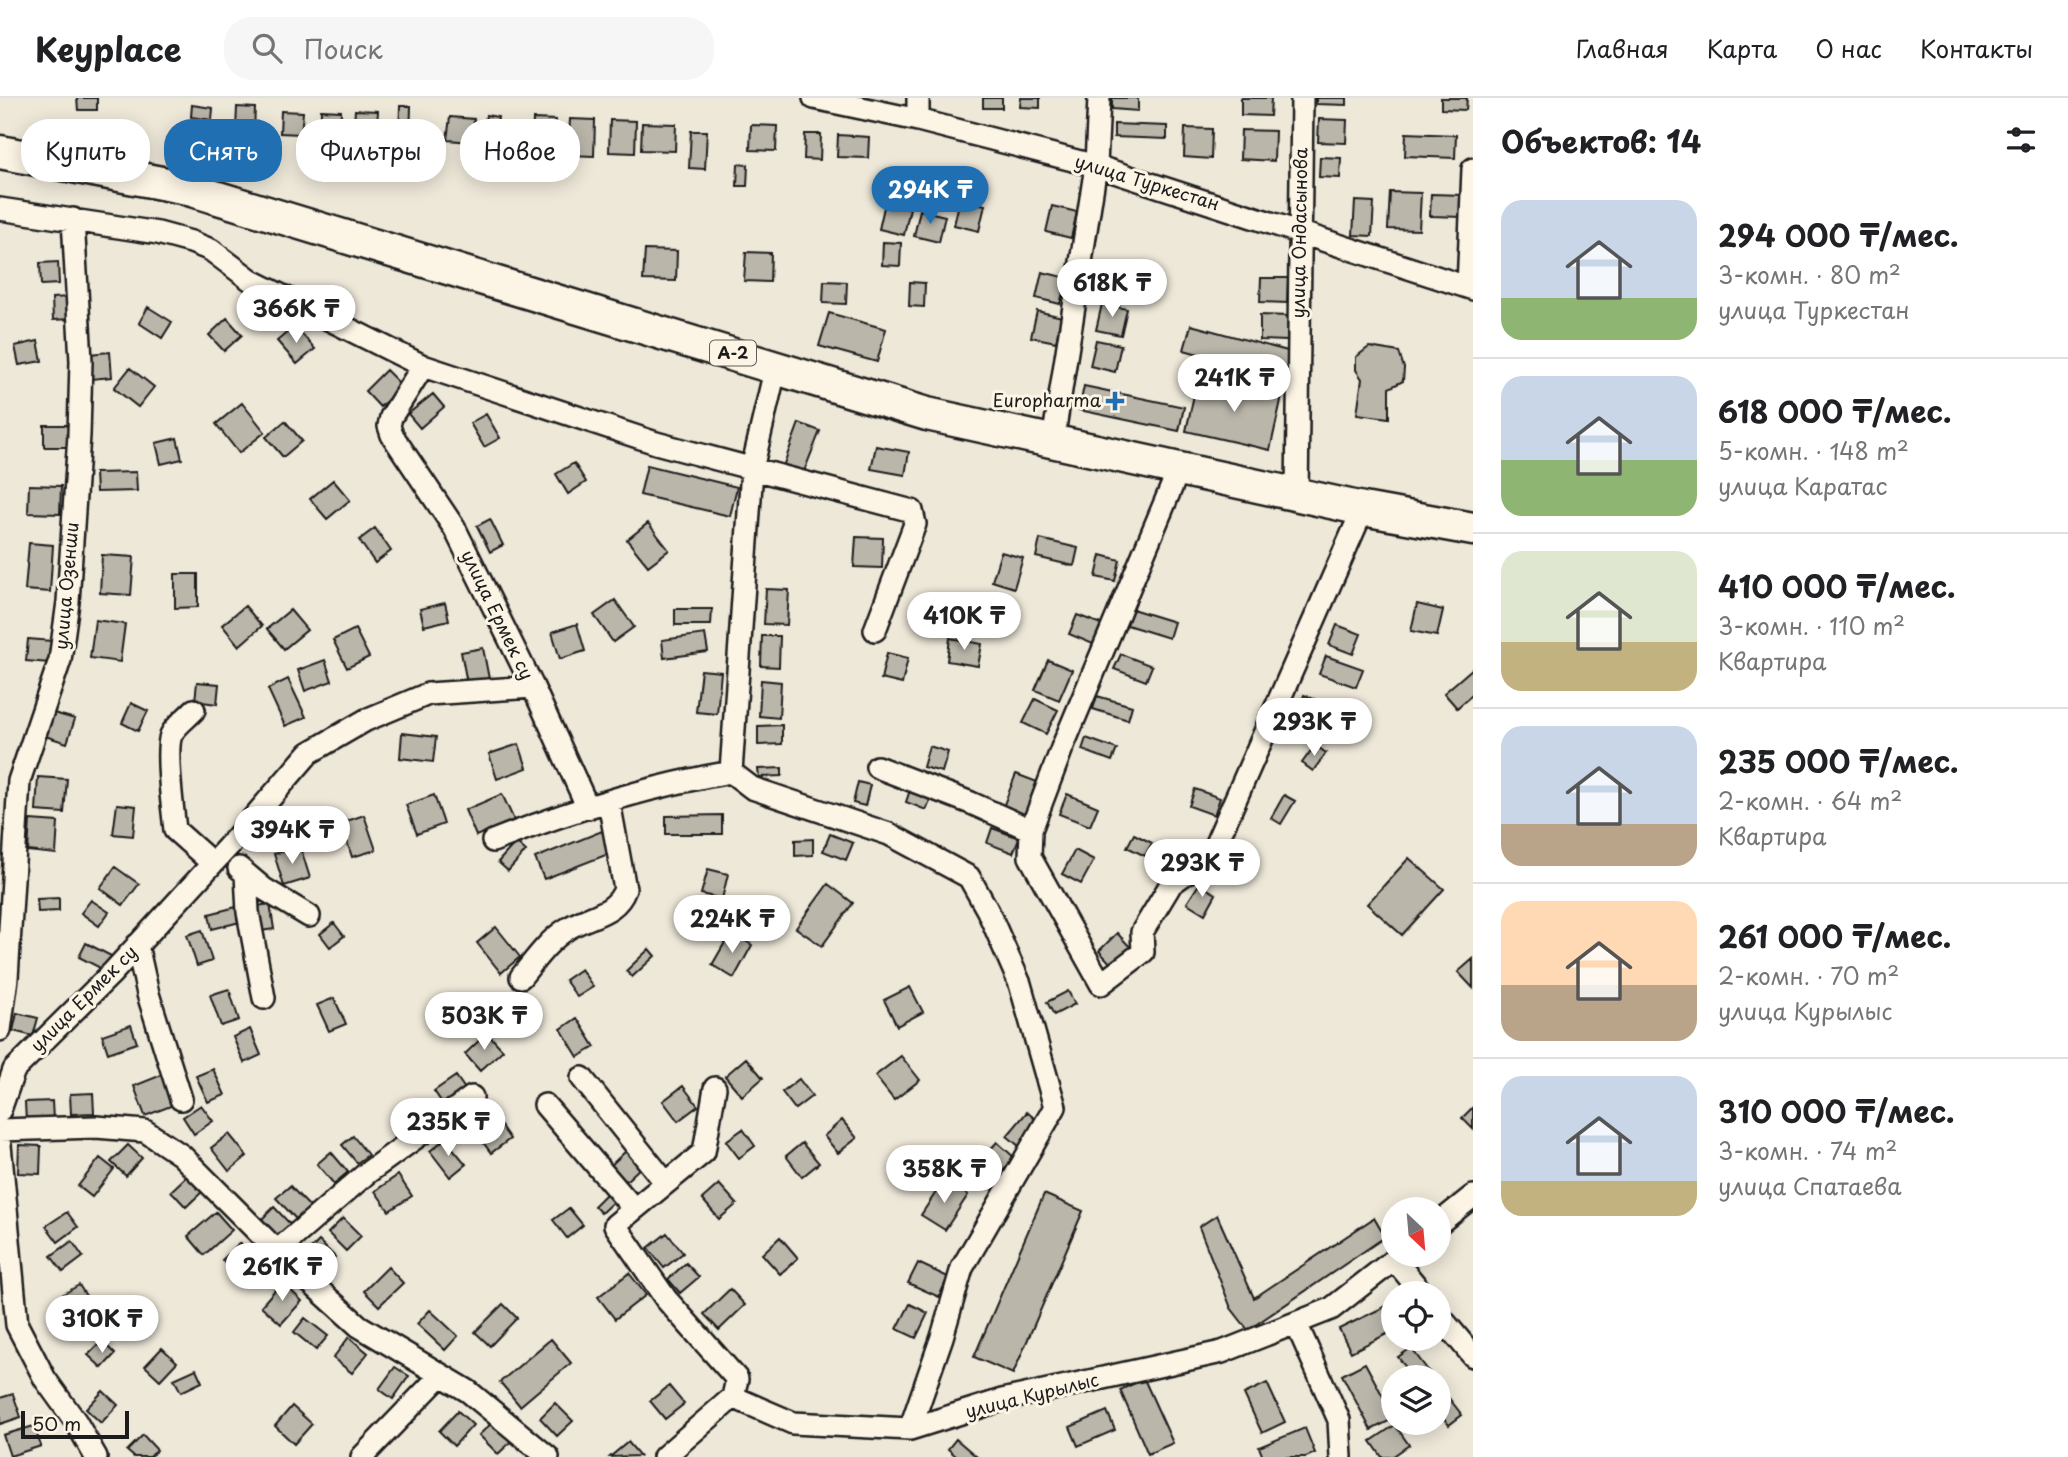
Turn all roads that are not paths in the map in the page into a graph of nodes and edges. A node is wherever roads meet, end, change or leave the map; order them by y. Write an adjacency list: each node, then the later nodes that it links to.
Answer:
1 (814, 98): 5 (street, улица Туркестан)
2 (918, 98): 5 (street)
3 (1099, 98): 7 (street)
4 (1302, 98): 11 (street, улица Ондасынова)
5 (918, 120): 7 (street, улица Туркестан)
6 (0, 152): 14 (highway, A-2)
7 (1096, 166): 11 (street, улица Туркестан); 15 (street)
8 (1473, 169): 12 (street)
9 (0, 209): 10 (street)
10 (74, 219): 13 (street); 36 (street, улица Озенши)
11 (1300, 231): 12 (street, улица Туркестан); 18 (street, улица Ондасынова)
12 (1471, 288)
13 (423, 366): 16 (street); 22 (street, улица Ермек су)
14 (776, 366): 15 (highway, A-2); 16 (street)
15 (1053, 441): 17 (highway, A-2)
16 (752, 469): 21 (street); 25 (street)
17 (1179, 469): 18 (highway, A-2); 28 (street)
18 (1297, 495): 19 (highway, A-2)
19 (1363, 509): 20 (highway, A-2); 28 (street)
20 (1473, 529)
21 (875, 630)
22 (533, 687): 27 (street); 30 (street, улица Ермек су)
23 (194, 710): 30 (street)
24 (877, 767): 28 (street)
25 (730, 772): 26 (street); 56 (street)
26 (609, 802): 27 (street); 34 (street)
27 (588, 808): 29 (street)
28 (1031, 830)
29 (493, 841)
30 (217, 858): 31 (street); 33 (street, улица Ермек су)
31 (246, 874): 32 (street); 35 (street)
32 (309, 916)
33 (137, 945): 40 (street); 42 (street, улица Ермек су)
34 (520, 977)
35 (264, 998)
36 (0, 1030)
37 (582, 1078): 45 (street)
38 (715, 1088): 45 (street)
39 (472, 1097): 49 (street)
40 (181, 1099)
41 (545, 1105): 47 (street)
42 (0, 1110)
43 (0, 1130): 49 (street)
44 (0, 1145): 57 (street)
45 (665, 1182): 47 (street)
46 (1473, 1196): 48 (street)
47 (634, 1209): 55 (street)
48 (1451, 1214)
49 (277, 1251): 54 (street)
50 (1384, 1267): 51 (street, улица Курылыс)
51 (1296, 1323): 56 (street, улица Курылыс); 61 (street)
52 (1451, 1330): 53 (street)
53 (1473, 1356)
54 (441, 1375): 58 (street); 59 (street)
55 (733, 1397): 56 (street, улица Курылыс); 60 (street)
56 (910, 1429)
57 (96, 1457)
58 (362, 1457)
59 (548, 1457)
60 (664, 1457)
61 (1340, 1457)

